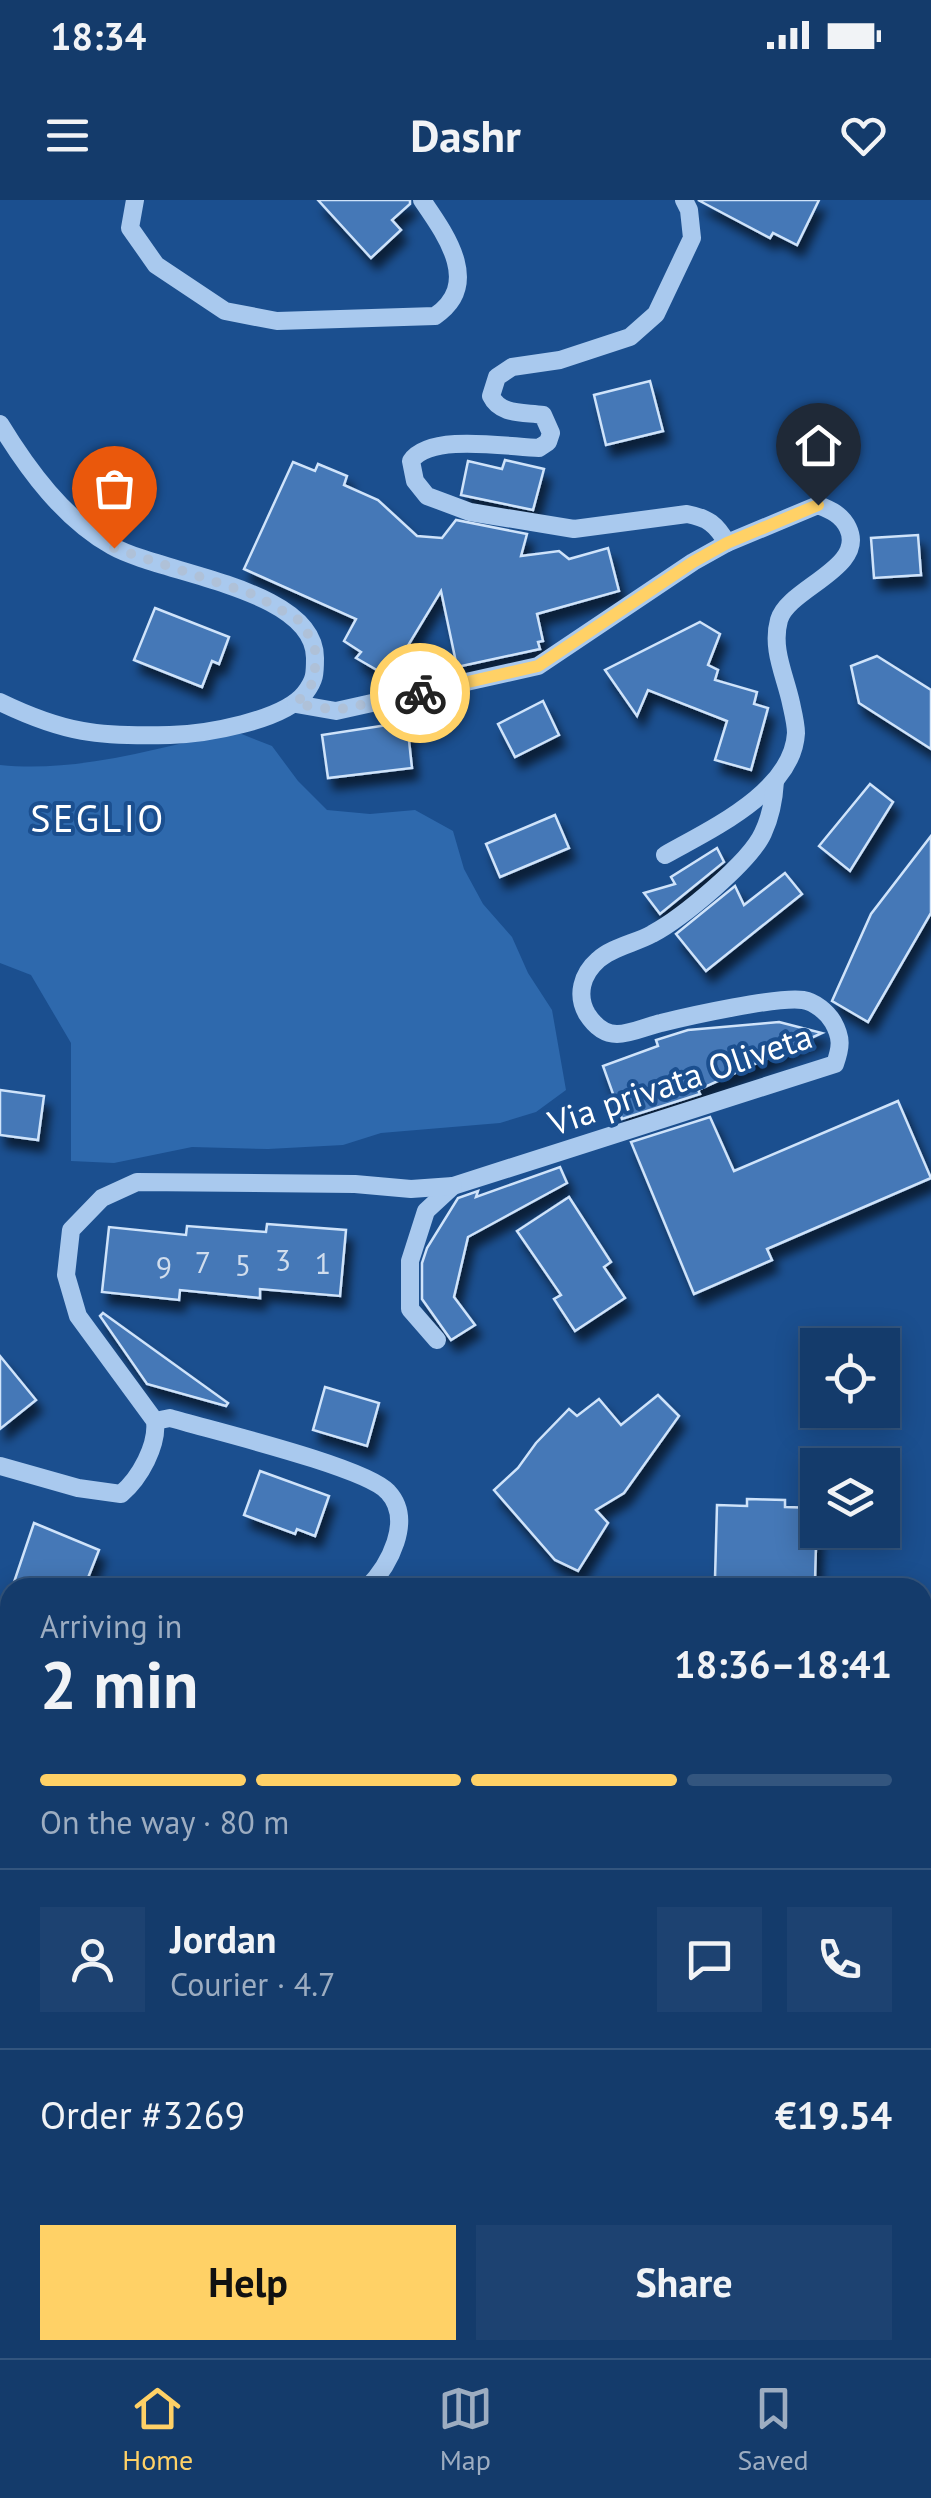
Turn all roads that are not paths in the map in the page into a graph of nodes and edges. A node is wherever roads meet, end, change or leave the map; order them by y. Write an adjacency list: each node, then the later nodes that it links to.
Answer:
1 (135, 200): 2 (street)
2 (422, 200)
3 (684, 200): 5 (street)
4 (0, 424): 7 (street)
5 (727, 543): 7 (street); 8 (street)
6 (0, 702): 7 (street)
7 (296, 704)
8 (775, 781): 9 (street); 10 (street, Via privata Oliveta)
9 (665, 855)
10 (452, 1186): 11 (street); 12 (street)
11 (437, 1340)
12 (155, 1420): 13 (street); 14 (street)
13 (0, 1466)
14 (375, 1578)

